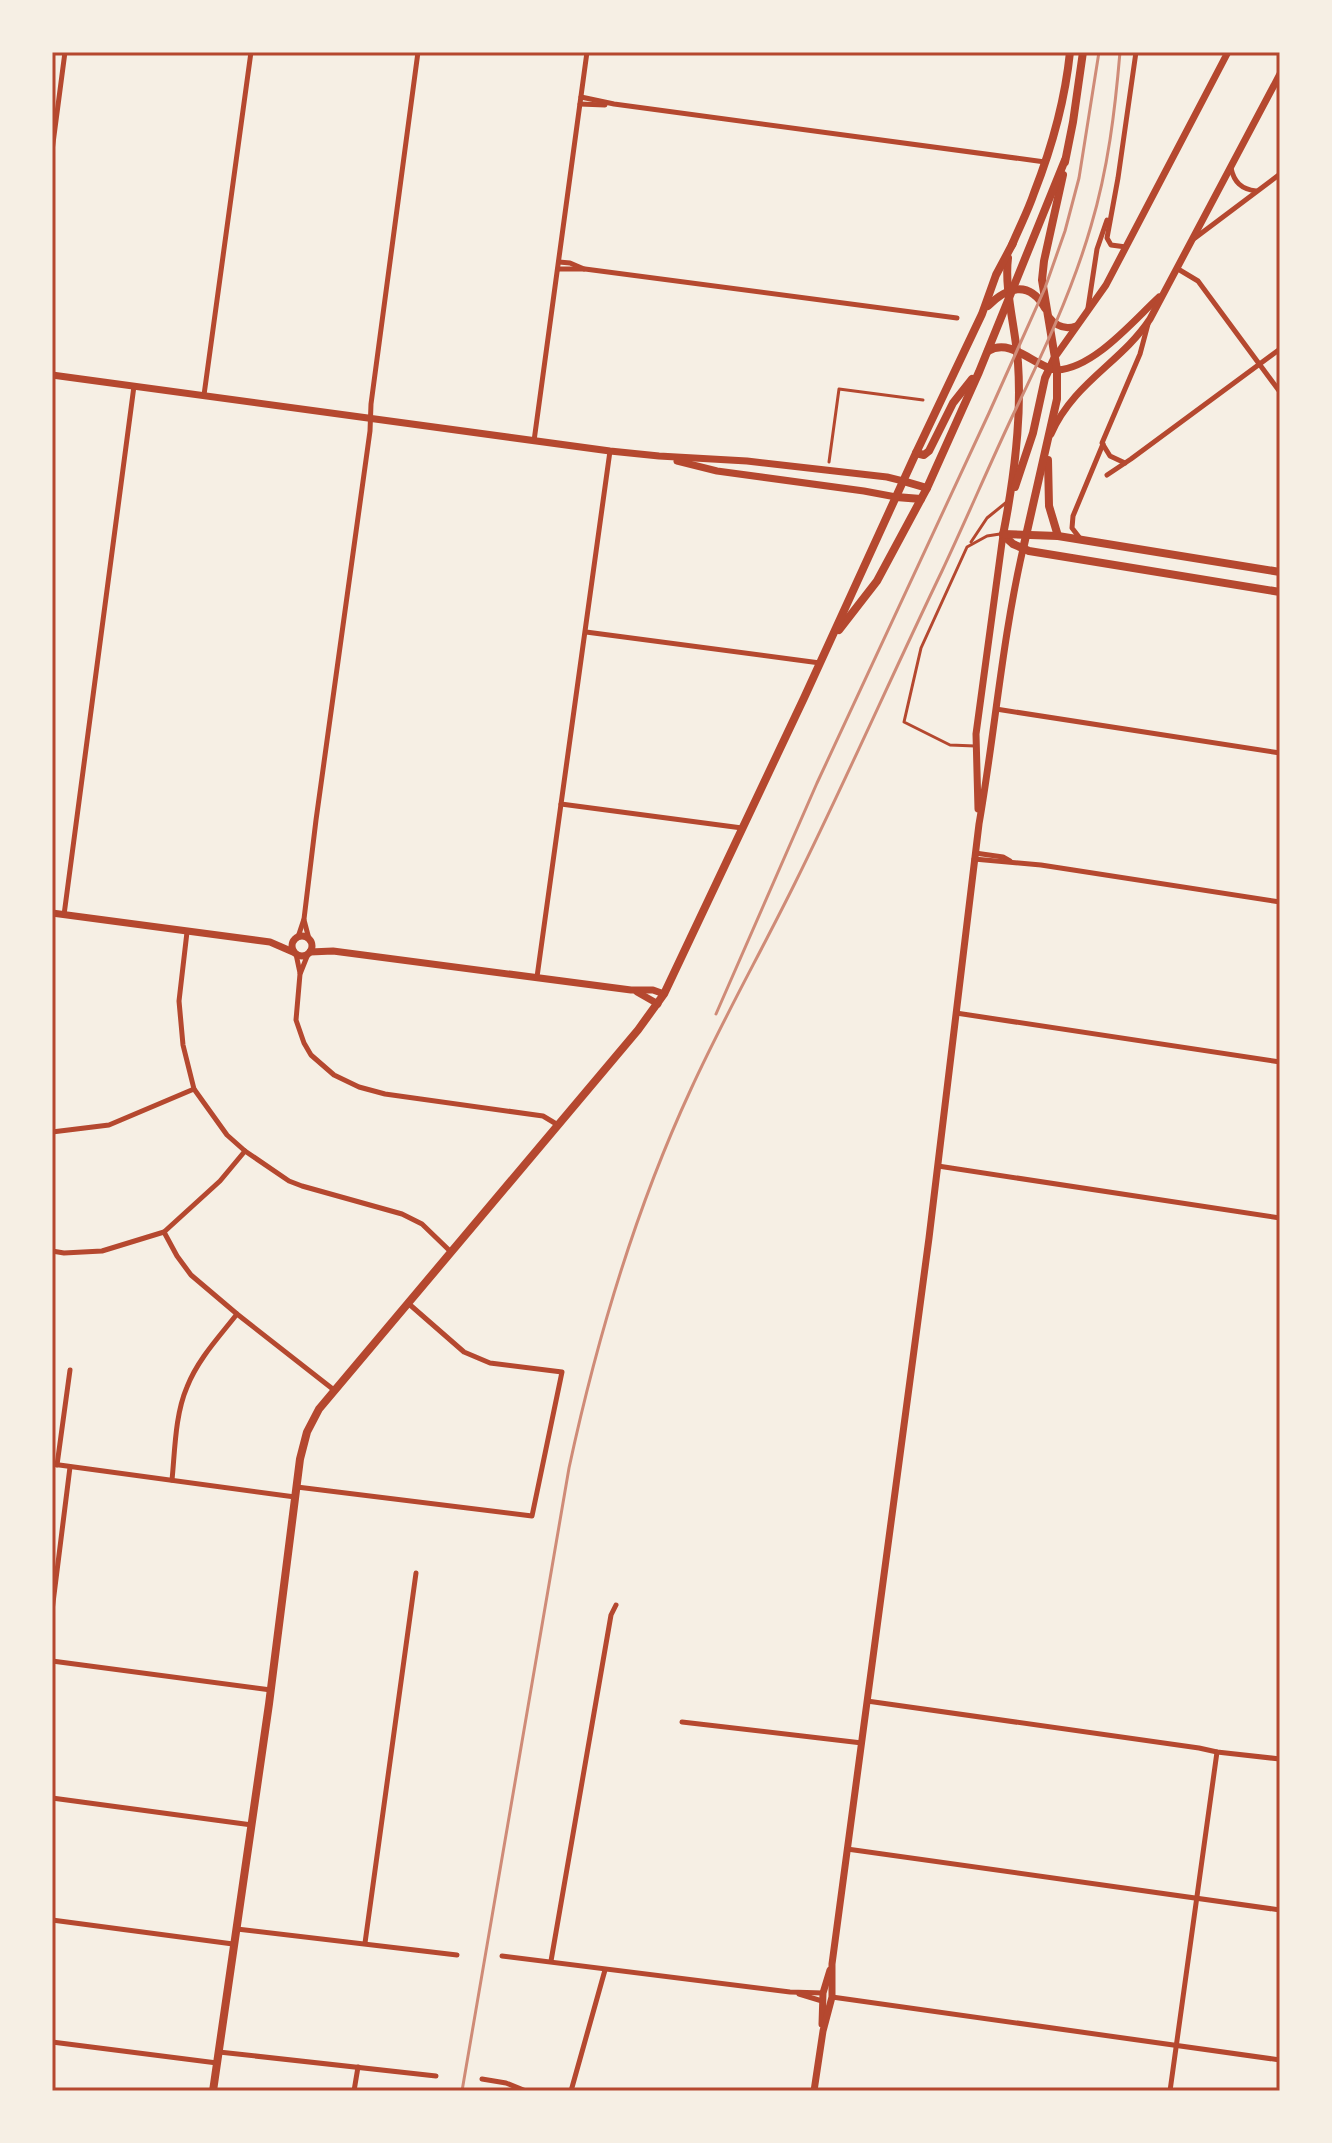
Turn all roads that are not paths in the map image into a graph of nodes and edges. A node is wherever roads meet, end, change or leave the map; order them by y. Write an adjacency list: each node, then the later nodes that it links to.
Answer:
1 (65, 52): 11 (street)
2 (251, 52): 43 (street)
3 (418, 52): 45 (street)
4 (587, 52): 10 (street)
5 (1070, 52): 13 (main road)
6 (1083, 52): 12 (main road)
7 (1136, 52): 17 (street)
8 (1228, 52): 20 (main road)
9 (1280, 74): 14 (main road)
10 (580, 100): 13 (street); 21 (street)
11 (52, 151)
12 (1065, 160): 25 (main road); 29 (main road)
13 (1046, 162): 19 (main road)
14 (1231, 165): 16 (street); 18 (main road)
15 (1280, 174): 16 (street)
16 (1257, 191): 18 (street)
17 (1112, 208): 20 (street); 28 (street)
18 (1194, 239): 24 (main road)
19 (1013, 243): 25 (main road); 27 (main road)
20 (1126, 247): 28 (main road)
21 (559, 262): 22 (street); 23 (street)
22 (558, 269): 23 (street); 46 (street)
23 (585, 269): 30 (street)
24 (1178, 269): 26 (main road); 37 (street)
25 (1010, 292): 27 (main road); 29 (main road); 34 (main road); 35 (main road)
26 (1164, 292): 31 (main road); 38 (main road)
27 (984, 310): 50 (main road)
28 (1086, 313): 32 (main road)
29 (1047, 314): 32 (main road); 36 (main road)
30 (957, 318)
31 (1150, 319): 47 (main road); 48 (street)
32 (1078, 326): 36 (main road)
33 (1280, 349): 37 (street)
34 (987, 351): 35 (main road); 39 (main road)
35 (1018, 351): 38 (main road); 59 (main road)
36 (1055, 357): 38 (main road)
37 (1260, 364): 42 (street); 53 (street)
38 (1053, 369): 47 (main road); 59 (main road)
39 (979, 372): 50 (main road); 56 (main road)
40 (52, 375): 41 (main road)
41 (134, 386): 43 (main road); 85 (street)
42 (1280, 392)
43 (204, 395): 45 (main road)
44 (923, 400): 52 (lane)
45 (371, 417): 46 (main road); 86 (street)
46 (534, 441): 49 (main road)
47 (1049, 442): 61 (main road); 62 (main road)
48 (1103, 444): 53 (street); 63 (street)
49 (610, 451): 51 (main road); 72 (street)
50 (916, 453): 55 (main road)
51 (659, 456): 55 (main road); 57 (main road)
52 (829, 462)
53 (1125, 463): 54 (street)
54 (1107, 475)
55 (903, 481): 56 (main road); 57 (main road)
56 (927, 488): 58 (main road)
57 (896, 497): 58 (main road); 69 (main road)
58 (921, 499): 71 (main road)
59 (1011, 499): 60 (main road); 64 (lane)
60 (1003, 534): 61 (main road); 64 (lane); 65 (main road); 76 (main road)
61 (1027, 534): 62 (main road); 65 (main road)
62 (1058, 536): 63 (main road)
63 (1083, 540): 66 (main road)
64 (969, 546): 76 (lane)
65 (1023, 549): 67 (main road); 75 (main road)
66 (1146, 551): 67 (main road); 68 (main road)
67 (1143, 569): 70 (main road)
68 (1280, 572)
69 (853, 590): 71 (main road); 73 (main road)
70 (1280, 592)
71 (868, 594): 73 (main road)
72 (586, 632): 74 (street); 79 (street)
73 (830, 641): 74 (main road)
74 (820, 663): 81 (main road)
75 (995, 709): 77 (main road); 78 (street)
76 (975, 746): 77 (main road); 80 (main road)
77 (990, 750): 80 (main road)
78 (1280, 753)
79 (561, 804): 81 (street); 95 (street)
80 (979, 824): 82 (main road)
81 (743, 828): 97 (main road)
82 (975, 856): 83 (street); 99 (main road)
83 (1280, 902)
84 (52, 913): 85 (main road)
85 (64, 915): 87 (main road)
86 (304, 919): 88 (street); 89 (street)
87 (187, 932): 90 (main road); 101 (street)
88 (297, 937): 89 (main road); 90 (main road); 92 (main road)
89 (310, 940): 91 (main road); 93 (main road)
90 (270, 942): 92 (main road)
91 (333, 951): 93 (main road); 95 (main road)
92 (295, 953): 93 (main road); 94 (street)
93 (309, 953): 94 (street)
94 (300, 974): 102 (street)
95 (537, 977): 96 (main road)
96 (631, 990): 97 (main road); 98 (main road)
97 (664, 994): 98 (main road)
98 (658, 1004): 102 (main road)
99 (956, 1013): 100 (street); 105 (main road)
100 (1280, 1062)
101 (194, 1089): 103 (street); 104 (street)
102 (559, 1125): 109 (main road)
103 (52, 1132)
104 (245, 1151): 107 (street); 109 (street)
105 (938, 1166): 106 (street); 125 (main road)
106 (1280, 1218)
107 (164, 1232): 108 (street); 111 (street)
108 (52, 1251)
109 (452, 1252): 110 (main road)
110 (409, 1304): 113 (main road); 117 (street)
111 (237, 1314): 113 (street); 116 (street)
112 (70, 1370): 114 (street)
113 (335, 1390): 117 (main road)
114 (54, 1464): 115 (street)
115 (70, 1467): 116 (street); 120 (street)
116 (172, 1480): 118 (street)
117 (296, 1487): 118 (main road)
118 (295, 1497): 124 (main road)
119 (416, 1573): 137 (street)
120 (53, 1589): 122 (street)
121 (616, 1605): 141 (street)
122 (52, 1611)
123 (52, 1661): 124 (street)
124 (271, 1690): 131 (main road)
125 (867, 1701): 127 (main road); 128 (street)
126 (682, 1722): 127 (street)
127 (862, 1743): 132 (main road)
128 (1217, 1752): 129 (street); 133 (street)
129 (1280, 1759)
130 (52, 1798): 131 (street)
131 (252, 1825): 136 (main road)
132 (847, 1849): 133 (street); 142 (main road)
133 (1196, 1898): 134 (street); 148 (street)
134 (1280, 1910)
135 (52, 1920): 138 (street)
136 (237, 1929): 137 (street); 138 (main road)
137 (365, 1943): 139 (street)
138 (234, 1944): 149 (main road)
139 (457, 1955)
140 (502, 1956): 141 (street)
141 (551, 1961): 143 (street)
142 (832, 1964): 144 (main road); 145 (main road)
143 (605, 1970): 144 (street); 158 (street)
144 (823, 1997): 146 (main road)
145 (832, 1997): 146 (main road); 148 (street)
146 (823, 2031): 159 (main road)
147 (52, 2042): 151 (street)
148 (1176, 2045): 150 (street); 160 (street)
149 (219, 2052): 151 (main road); 152 (street)
150 (1280, 2060)
151 (217, 2063): 155 (main road)
152 (358, 2067): 153 (street); 156 (street)
153 (436, 2076)
154 (482, 2079): 157 (street)
155 (213, 2091)
156 (354, 2091)
157 (526, 2091)
158 (571, 2091)
159 (814, 2091)
160 (1170, 2091)

